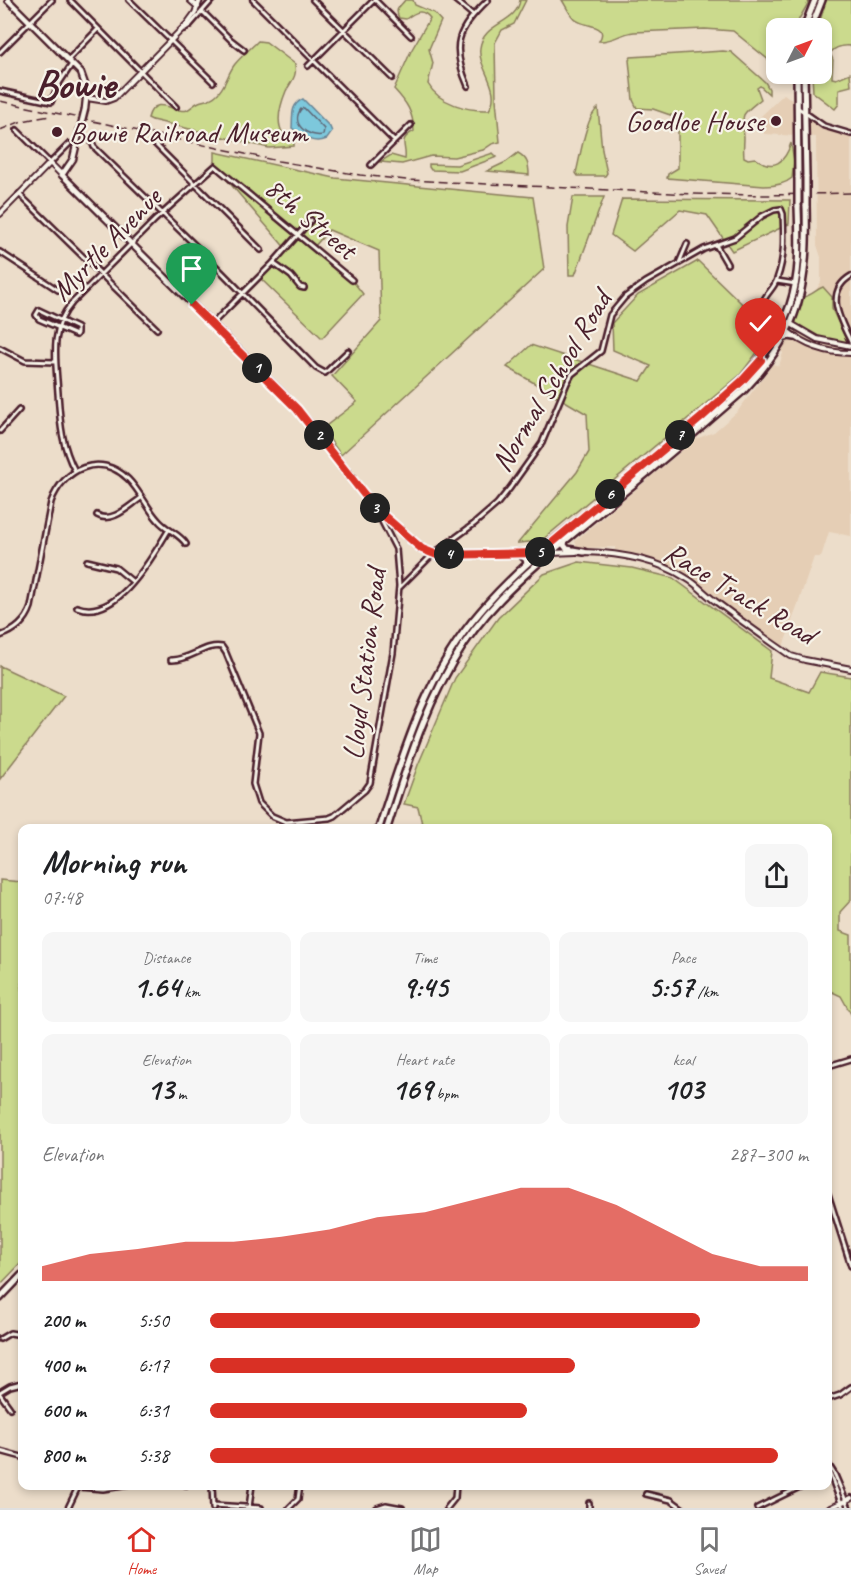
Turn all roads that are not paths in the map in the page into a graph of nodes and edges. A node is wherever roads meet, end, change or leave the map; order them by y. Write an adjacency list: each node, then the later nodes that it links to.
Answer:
1 (8, 0): 20 (main road)
2 (52, 0): 20 (street)
3 (70, 0): 21 (street)
4 (129, 0): 25 (street)
5 (190, 0): 15 (street)
6 (200, 0): 15 (street)
7 (212, 0): 16 (street)
8 (253, 0): 28 (street)
9 (314, 0): 23 (street)
10 (375, 0): 23 (street); 24 (street)
11 (455, 0): 17 (street)
12 (488, 0): 17 (street)
13 (814, 0): 18 (main road)
14 (822, 0): 19 (main road)
15 (198, 7): 22 (street)
16 (202, 11): 22 (street); 26 (street)
17 (473, 15): 36 (street)
18 (808, 18)
19 (815, 18)
20 (31, 22): 27 (street); 29 (main road)
21 (99, 29): 29 (street); 31 (street)
22 (182, 29): 25 (street)
23 (344, 31): 28 (street); 32 (street)
24 (411, 36)
25 (170, 42): 31 (street); 33 (street)
26 (244, 50)
27 (0, 52)
28 (314, 61): 30 (street); 45 (street)
29 (70, 62): 37 (street); 38 (main road)
30 (308, 66)
31 (141, 71): 38 (street); 39 (street)
32 (392, 78)
33 (213, 82)
34 (796, 84): 40 (main road)
35 (804, 84): 41 (main road)
36 (468, 86)
37 (0, 91)
38 (87, 98): 52 (main road, bridge)
39 (176, 107)
40 (797, 108): 41 (street); 71 (main road, bridge)
41 (804, 113): 44 (street); 78 (main road, bridge)
42 (411, 125): 45 (street)
43 (17, 130): 49 (street)
44 (851, 134)
45 (394, 141): 50 (street)
46 (92, 142): 56 (street)
47 (69, 144): 49 (street)
48 (156, 146): 53 (street)
49 (50, 163): 52 (street); 54 (street)
50 (371, 165)
51 (215, 166): 53 (street, Myrtle Avenue); 58 (street, 8th Street)
52 (62, 175): 59 (main road)
53 (194, 185): 56 (street, Myrtle Avenue); 62 (street)
54 (19, 194): 55 (street); 67 (street)
55 (0, 214)
56 (162, 214): 59 (street, Myrtle Avenue); 74 (street)
57 (311, 220): 58 (street)
58 (299, 234): 64 (street); 69 (street, 8th Street)
59 (130, 244): 67 (street, Myrtle Avenue); 77 (main road)
60 (687, 244): 65 (street)
61 (716, 245): 65 (street, Normal School Road); 66 (street); 70 (street, Normal School Road)
62 (261, 250)
63 (0, 252): 73 (street)
64 (273, 263): 72 (street); 74 (street)
65 (678, 264): 103 (street, Normal School Road)
66 (727, 264)
67 (101, 274): 76 (street, Myrtle Avenue); 81 (street)
68 (851, 276): 85 (street)
69 (352, 280)
70 (777, 281): 71 (street); 75 (street, Normal School Road)
71 (796, 284): 79 (main road)
72 (304, 288)
73 (58, 290)
74 (242, 294): 77 (street); 87 (street)
75 (764, 317)
76 (61, 320): 80 (street, Myrtle Avenue); 80 (street); 80 (street)
77 (212, 324): 94 (main road)
78 (791, 324): 79 (street); 82 (main road); 85 (street)
79 (781, 325): 82 (street); 101 (main road)
80 (58, 328): 89 (street, Myrtle Avenue)
81 (157, 329)
82 (787, 331): 83 (street); 84 (main road)
83 (795, 337): 84 (main road); 88 (street)
84 (783, 338): 97 (main road)
85 (851, 344)
86 (0, 348): 89 (street)
87 (348, 351)
88 (851, 353)
89 (55, 362): 92 (street, Myrtle Avenue)
90 (19, 410): 91 (street)
91 (0, 431)
92 (75, 471): 93 (street); 109 (street)
93 (141, 498): 95 (street); 96 (street)
94 (374, 507): 103 (main road); 107 (street, Lloyd Station Road)
95 (97, 515)
96 (168, 531): 98 (street); 106 (street)
97 (565, 540): 99 (main road); 102 (main road)
98 (186, 544)
99 (584, 552): 102 (street, Race Track Road); 111 (street, Race Track Road)
100 (519, 553): 101 (main road, Race Track Road); 103 (main road, Race Track Road); 105 (main road)
101 (540, 553): 102 (main road, Race Track Road); 105 (main road)
102 (551, 553): 113 (main road)
103 (433, 554): 107 (street, Normal School Road)
104 (87, 561): 106 (street)
105 (527, 564): 112 (main road)
106 (133, 582): 108 (street)
107 (399, 587): 110 (street, Lloyd Station Road)
108 (77, 607)
109 (0, 636)
110 (171, 660)
111 (851, 669)
112 (380, 824)
113 (388, 824)
114 (851, 1059): 115 (street)
115 (832, 1065)
116 (832, 1207): 117 (street)
117 (851, 1266)
118 (18, 1279): 119 (main road)
119 (0, 1298)
120 (18, 1334): 121 (street)
121 (0, 1339)
122 (18, 1384): 124 (street)
123 (851, 1387): 125 (street)
124 (0, 1393): 126 (street)
125 (832, 1398)
126 (10, 1408)
127 (0, 1451): 128 (street)
128 (18, 1456)
129 (832, 1477): 138 (street)
130 (832, 1479): 139 (street)
131 (77, 1490): 142 (street)
132 (212, 1490): 140 (street)
133 (251, 1490): 141 (street)
134 (299, 1490): 144 (street)
135 (456, 1490): 147 (street)
136 (794, 1490): 149 (street)
137 (646, 1494): 148 (street)
138 (849, 1499): 139 (street); 151 (street)
139 (842, 1505): 150 (street)
140 (213, 1506): 141 (street)
141 (249, 1507): 143 (street)
142 (68, 1508)
143 (261, 1508)
144 (290, 1508)
145 (377, 1508): 146 (street)
146 (402, 1508)
147 (447, 1508)
148 (682, 1508)
149 (757, 1508)
150 (830, 1508)
151 (849, 1508)

